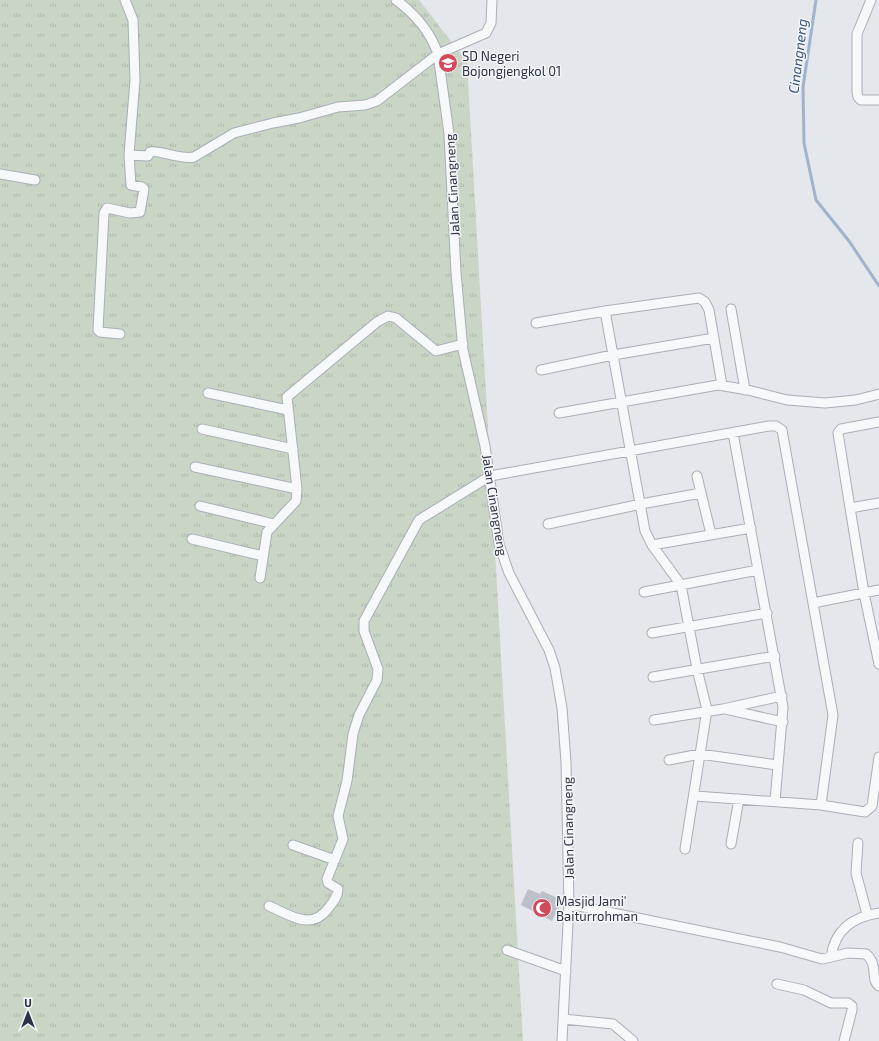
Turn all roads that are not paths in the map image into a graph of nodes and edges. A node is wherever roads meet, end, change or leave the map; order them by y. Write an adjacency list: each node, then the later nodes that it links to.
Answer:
1 (125, 0): 7 (street)
2 (396, 0): 5 (street, Jalan Cinangneng)
3 (492, 0): 5 (street)
4 (871, 0): 6 (street)
5 (438, 54): 7 (street); 15 (street, Jalan Cinangneng)
6 (879, 100)
7 (129, 155): 13 (street)
8 (0, 174): 9 (street)
9 (35, 180)
10 (731, 310): 19 (street)
11 (605, 311): 12 (street); 14 (street); 16 (street)
12 (536, 323)
13 (120, 334)
14 (714, 338): 16 (street); 18 (street)
15 (463, 344): 23 (street); 31 (street, Jalan Cinangneng)
16 (613, 355): 17 (street); 22 (street)
17 (541, 370)
18 (722, 386): 19 (street); 22 (street)
19 (745, 390): 21 (street)
20 (208, 393): 23 (street)
21 (879, 394)
22 (622, 401): 24 (street); 29 (street)
23 (288, 410): 28 (street)
24 (559, 413)
25 (879, 422): 38 (street)
26 (202, 429): 28 (street)
27 (733, 433): 29 (street); 41 (street); 52 (street)
28 (292, 449): 33 (street)
29 (631, 452): 31 (street); 36 (street)
30 (195, 467): 33 (street)
31 (490, 476): 77 (street); 78 (street, Jalan Cinangneng)
32 (698, 476): 34 (street)
33 (297, 489): 39 (street)
34 (701, 493): 36 (street); 42 (street)
35 (879, 503): 38 (street)
36 (641, 504): 40 (street); 44 (street)
37 (200, 506): 39 (street)
38 (850, 508): 51 (street)
39 (274, 524): 45 (street)
40 (548, 524)
41 (750, 528): 42 (street); 46 (street)
42 (711, 534): 44 (street)
43 (192, 539): 45 (street)
44 (652, 545): 48 (street)
45 (263, 556): 47 (street)
46 (758, 570): 48 (street); 53 (street)
47 (260, 578)
48 (681, 585): 50 (street); 54 (street)
49 (879, 590): 51 (street)
50 (644, 592)
51 (864, 593): 52 (street); 57 (street)
52 (813, 603): 72 (street)
53 (767, 613): 54 (street); 56 (street)
54 (690, 628): 55 (street); 58 (street)
55 (652, 633)
56 (775, 656): 58 (street); 60 (street)
57 (879, 663)
58 (697, 669): 59 (street); 62 (street)
59 (653, 677)
60 (782, 696): 61 (street); 64 (street)
61 (722, 709): 62 (street); 64 (street)
62 (707, 710): 63 (street); 65 (street)
63 (654, 720)
64 (783, 722): 68 (street)
65 (700, 754): 67 (street); 68 (street); 69 (street)
66 (879, 757): 72 (street)
67 (669, 760)
68 (777, 765): 71 (street)
69 (695, 796): 70 (street); 76 (street)
70 (739, 799): 71 (street); 74 (street)
71 (775, 801): 72 (street)
72 (821, 805)
73 (858, 843): 81 (street)
74 (731, 844)
75 (293, 845): 77 (street)
76 (686, 849)
77 (335, 860): 79 (street)
78 (569, 904): 83 (street); 84 (street, Jalan Cinangneng)
79 (269, 906)
80 (879, 913): 81 (street)
81 (867, 914): 83 (street)
82 (507, 950): 84 (street)
83 (831, 957): 86 (street)
84 (566, 971): 87 (street, Jalan Cinangneng)
85 (777, 984): 90 (street)
86 (879, 986)
87 (563, 1019): 88 (street, Jalan Cinangneng); 89 (street)
88 (562, 1041)
89 (633, 1041)
90 (844, 1041)

